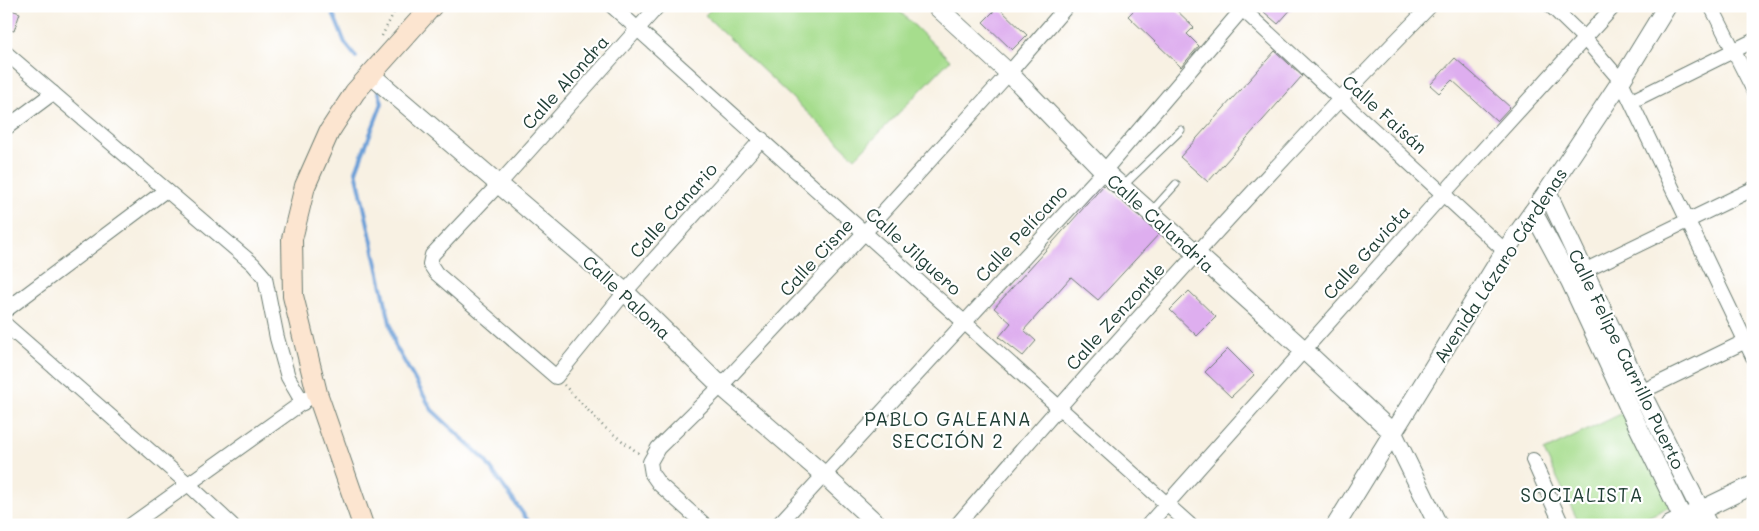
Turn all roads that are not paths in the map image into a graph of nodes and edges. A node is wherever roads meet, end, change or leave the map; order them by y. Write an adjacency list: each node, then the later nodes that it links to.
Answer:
1 (432, 6): 18 (main road)
2 (612, 6): 12 (street, Calle Jilguero)
3 (658, 6): 12 (street, Calle Alondra)
4 (936, 6): 17 (street, Calle Calandria)
5 (1067, 6): 17 (street, Calle Cisne)
6 (1430, 6): 22 (street, Calle Zenzontle)
7 (1551, 6): 13 (street)
8 (1614, 6): 13 (street, Calle Gaviota)
9 (1667, 6): 19 (street, Avenida Lázaro Cárdenas)
10 (1711, 6): 15 (street)
11 (1242, 7): 22 (street, Calle Faisán); 27 (street, Calle Pelícano)
12 (638, 30): 26 (street, Calle Jilguero); 28 (street, Calle Alondra)
13 (1586, 39): 19 (street); 34 (street, Calle Gaviota)
14 (1753, 41): 15 (street)
15 (1734, 49): 20 (street); 23 (street)
16 (6, 53): 21 (street)
17 (1009, 73): 27 (street, Calle Calandria); 38 (street, Calle Cisne)
18 (370, 74): 28 (street, Calle Paloma); 52 (main road)
19 (1621, 80): 23 (street); 33 (street, Avenida Lázaro Cárdenas)
20 (1753, 89)
21 (53, 93): 24 (street); 32 (street)
22 (1340, 98): 34 (street, Calle Faisán); 40 (street, Calle Zenzontle)
23 (1632, 101): 37 (street)
24 (6, 128)
25 (1181, 130): 30 (lane)
26 (762, 139): 38 (street, Calle Jilguero); 42 (street, Calle Canario)
27 (1104, 171): 30 (street, Calle Calandria); 44 (street, Calle Pelícano)
28 (499, 184): 42 (street, Calle Paloma); 49 (street, Calle Alondra)
29 (1176, 184): 36 (lane)
30 (1122, 188): 36 (street, Calle Calandria)
31 (1753, 189): 37 (street)
32 (166, 190): 43 (street); 52 (street)
33 (1547, 192): 35 (street, Avenida Lázaro Cárdenas); 41 (street, Calle Felipe Carrillo Puerto)
34 (1444, 193): 39 (street, Calle Faisán); 47 (street, Calle Gaviota)
35 (1533, 212): 39 (street, Avenida Lázaro Cárdenas); 41 (street, Calle Felipe Carrillo Puerto)
36 (1150, 213): 40 (street, Calle Calandria)
37 (1687, 220): 41 (street); 46 (street)
38 (865, 232): 44 (street, Calle Jilguero); 50 (street, Calle Cisne)
39 (1505, 251): 54 (street, Avenida Lázaro Cárdenas)
40 (1197, 255): 47 (street, Calle Calandria); 53 (street, Calle Zenzontle)
41 (1577, 276): 51 (street, Calle Felipe Carrillo Puerto); 61 (street, Calle Felipe Carrillo Puerto)
42 (625, 292): 49 (street, Calle Canario); 50 (street, Calle Paloma)
43 (6, 310)
44 (965, 322): 53 (street, Calle Jilguero); 56 (street, Calle Pelícano)
45 (6, 325): 57 (street)
46 (1749, 339): 48 (street); 51 (street)
47 (1304, 350): 54 (street, Calle Calandria); 59 (street, Calle Gaviota)
48 (1753, 357)
49 (556, 377)
50 (721, 386): 56 (street, Calle Paloma); 65 (street, Calle Cisne)
51 (1641, 392): 60 (street, Calle Felipe Carrillo Puerto)
52 (310, 398): 57 (street); 64 (main road)
53 (1058, 407): 59 (street, Calle Jilguero); 68 (street, Calle Zenzontle)
54 (1393, 433): 71 (street, Avenida Lázaro Cárdenas); 72 (street)
55 (1533, 460): 73 (street)
56 (824, 475): 66 (street, Calle Pelícano); 67 (street, Calle Paloma)
57 (188, 484): 62 (street); 63 (street)
58 (1753, 485): 60 (street)
59 (1166, 505): 69 (street, Calle Gaviota); 70 (street, Calle Jilguero)
60 (1705, 518): 61 (street)
61 (1680, 523)
62 (131, 525)
63 (232, 525)
64 (362, 525)
65 (705, 525)
66 (778, 525)
67 (878, 525)
68 (957, 525)
69 (1148, 525)
70 (1190, 525)
71 (1336, 525)
72 (1438, 525)
73 (1562, 525)

